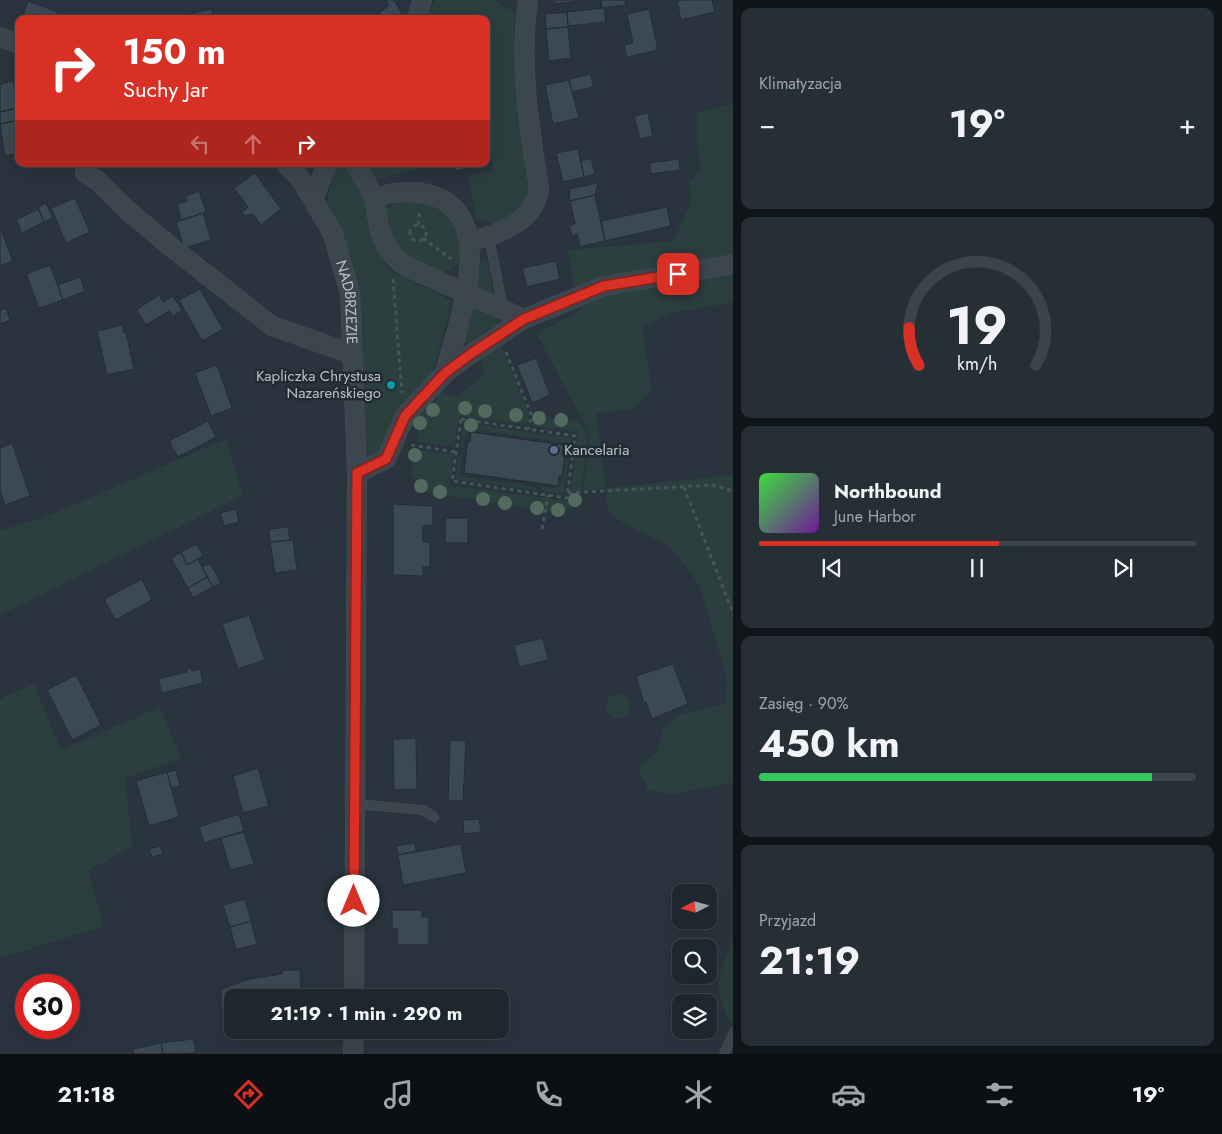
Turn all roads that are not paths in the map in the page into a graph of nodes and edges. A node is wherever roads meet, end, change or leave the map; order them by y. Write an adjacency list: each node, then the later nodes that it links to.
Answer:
1 (422, 0): 3 (street)
2 (528, 0): 12 (street)
3 (418, 15)
4 (0, 37): 5 (street)
5 (15, 43)
6 (289, 167): 11 (street, NADBRZEZIE)
7 (326, 167): 11 (street)
8 (358, 167): 10 (street)
9 (85, 174): 18 (street)
10 (375, 199): 13 (street); 15 (street)
11 (313, 200): 18 (street, NADBRZEZIE)
12 (489, 237): 13 (street); 16 (lane)
13 (470, 241): 15 (street)
14 (733, 264): 17 (street)
15 (465, 294): 16 (street); 19 (street)
16 (504, 312): 17 (street)
17 (524, 319): 19 (street)
18 (352, 354): 20 (street, NADBRZEZIE)
19 (445, 373): 20 (street)
20 (357, 473): 21 (street, NADBRZEZIE)
21 (355, 804): 22 (lane); 23 (street, NADBRZEZIE)
22 (434, 817)
23 (354, 989)
24 (733, 1032): 27 (lane)
25 (354, 1039): 26 (street)
26 (353, 1054)
27 (724, 1054)

